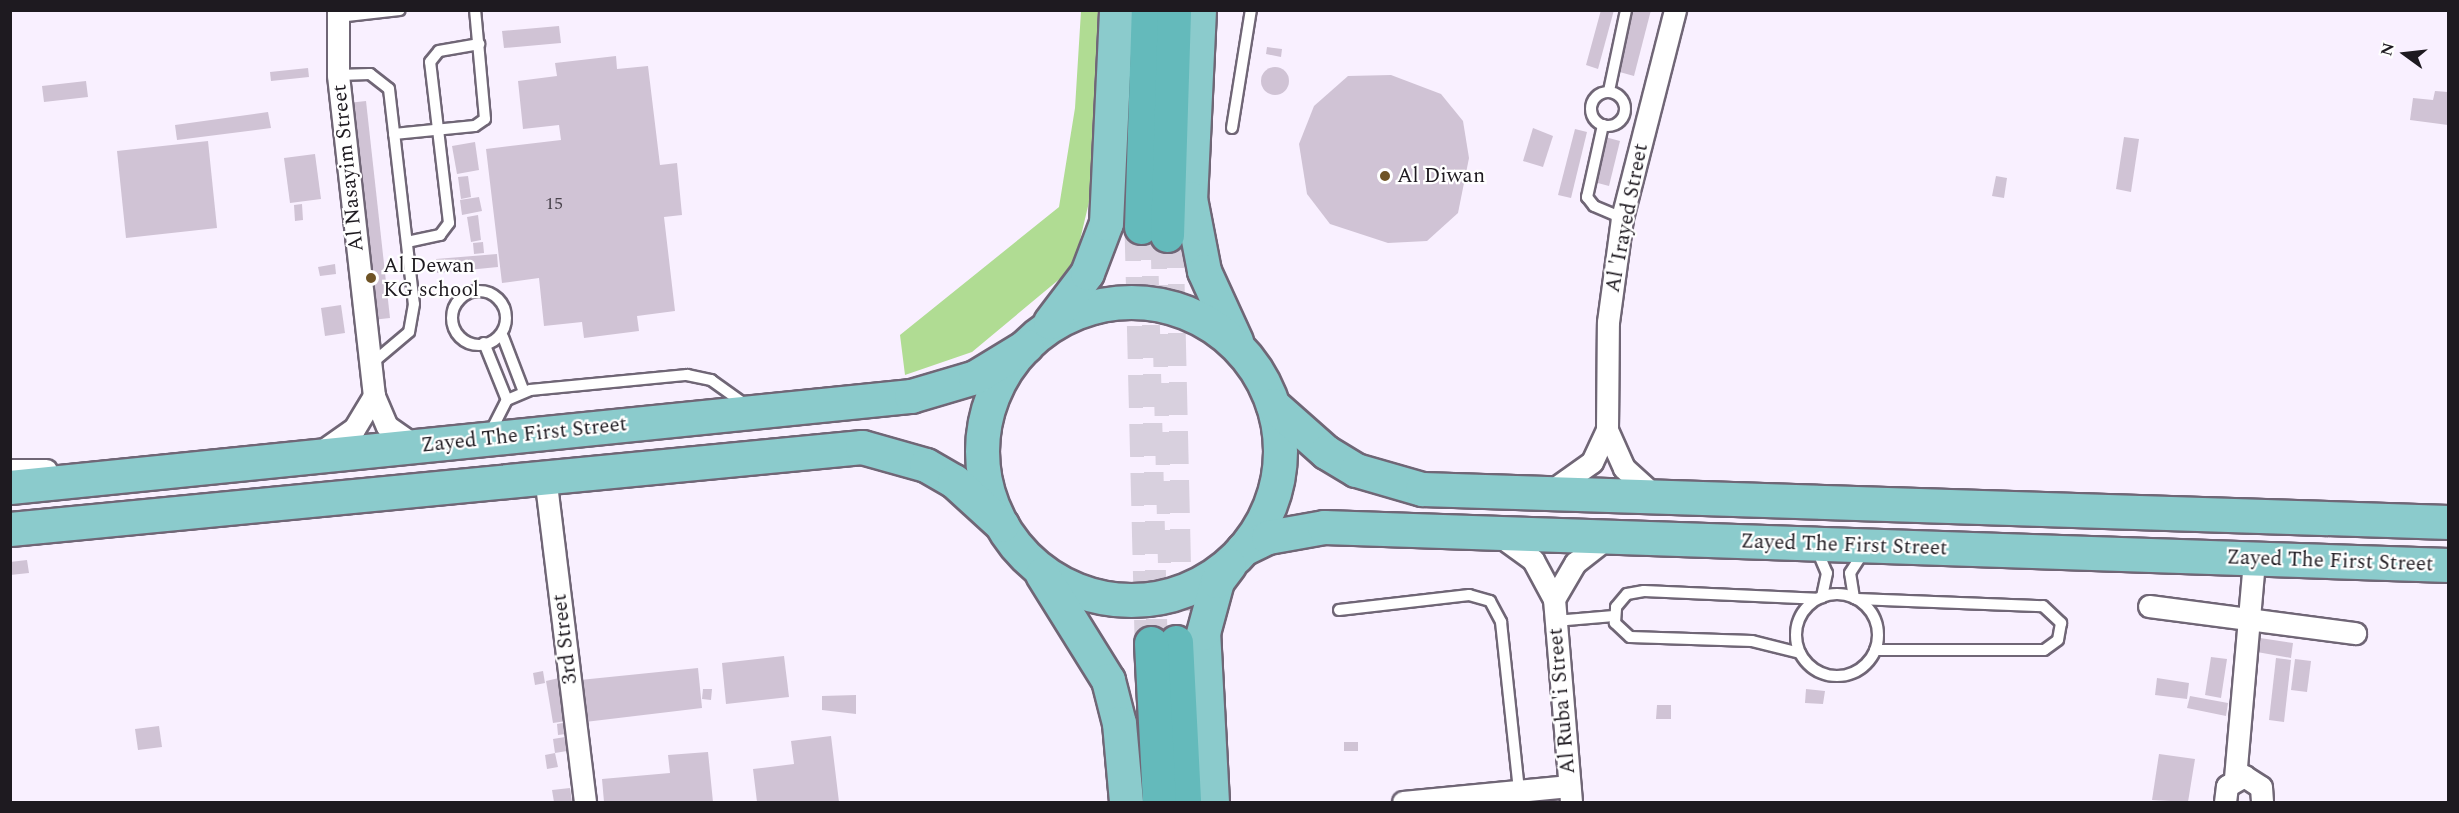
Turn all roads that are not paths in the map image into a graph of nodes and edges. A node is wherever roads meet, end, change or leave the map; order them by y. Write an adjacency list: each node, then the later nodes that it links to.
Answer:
1 (400, 10): 9 (lane)
2 (475, 10): 11 (lane)
3 (1116, 10): 23 (main road)
4 (1148, 10): 5 (highway)
5 (1174, 10)
6 (1251, 10): 17 (lane)
7 (1626, 10): 13 (lane)
8 (1675, 10): 15 (street, Al 'Irayed Street)
9 (338, 14): 12 (street, Al Nasayim Street)
10 (1200, 20): 25 (main road)
11 (479, 44): 18 (lane); 18 (lane)
12 (338, 75): 19 (lane); 26 (street, Al Nasayim Street)
13 (1608, 91): 14 (lane); 16 (lane)
14 (1624, 113): 15 (lane); 16 (lane)
15 (1648, 119): 20 (street, Al 'Irayed Street)
16 (1604, 125): 20 (lane)
17 (1232, 128)
18 (437, 130): 19 (lane); 21 (lane)
19 (394, 134): 21 (lane)
20 (1622, 218): 32 (street, Al 'Irayed Street)
21 (407, 242): 26 (lane)
22 (503, 337): 24 (lane); 24 (lane); 27 (lane)
23 (1032, 340): 25 (main road, Zayed The First Street); 31 (main road, Zayed The First Street); 43 (main road)
24 (484, 343): 29 (lane)
25 (1241, 350): 30 (main road)
26 (370, 364): 28 (street, Al Nasayim Street)
27 (524, 392): 29 (lane); 31 (lane)
28 (374, 396): 34 (street, Al Nasayim Street); 35 (street)
29 (507, 400): 33 (lane)
30 (1273, 405): 40 (main road, Zayed The First Street); 49 (main road)
31 (756, 412): 33 (main road, Zayed The First Street)
32 (1607, 430): 40 (street, Al 'Irayed Street); 41 (street, Al 'Irayed Street)
33 (488, 438): 34 (main road, Zayed The First Street)
34 (416, 446): 35 (main road, Zayed The First Street)
35 (304, 457): 38 (main road, Zayed The First Street)
36 (10, 470): 38 (street)
37 (545, 476): 43 (main road, Zayed The First Street); 44 (main road, Zayed The First Street); 67 (street, 3rd Street)
38 (85, 480): 39 (main road, Zayed The First Street)
39 (10, 487)
40 (1548, 493): 41 (main road, Zayed The First Street)
41 (1655, 496): 42 (main road, Zayed The First Street)
42 (2448, 522)
43 (1002, 525): 52 (main road)
44 (10, 529)
45 (1497, 535): 46 (main road, Zayed The First Street); 49 (main road, Zayed The First Street); 55 (street, Al Ruba'i Street)
46 (1607, 538): 47 (main road, Zayed The First Street); 55 (street, Al Ruba'i Street)
47 (1810, 544): 48 (main road, Zayed The First Street); 53 (lane)
48 (1876, 546): 50 (main road, Zayed The First Street); 54 (lane)
49 (1238, 555): 52 (main road); 71 (main road)
50 (2254, 559): 51 (main road, Zayed The First Street); 59 (street)
51 (2448, 565)
52 (1037, 567): 68 (main road)
53 (1820, 598): 54 (lane); 58 (lane); 63 (lane)
54 (1856, 598): 62 (lane); 62 (lane)
55 (1554, 599): 60 (street, Al Ruba'i Street)
56 (2149, 606): 59 (street)
57 (1339, 610): 65 (lane)
58 (1614, 616): 60 (lane); 63 (lane)
59 (2249, 619): 61 (street); 64 (street)
60 (1556, 621): 66 (street, Al Ruba'i Street)
61 (2355, 633)
62 (1875, 650): 63 (lane)
63 (1800, 654)
64 (2235, 778): 73 (street); 74 (street)
65 (1519, 791): 66 (street); 72 (street)
66 (1570, 794)
67 (585, 802)
68 (1126, 802)
69 (1159, 802): 70 (highway)
70 (1184, 802)
71 (1212, 802)
72 (1403, 802)
73 (2225, 802)
74 (2262, 802)

